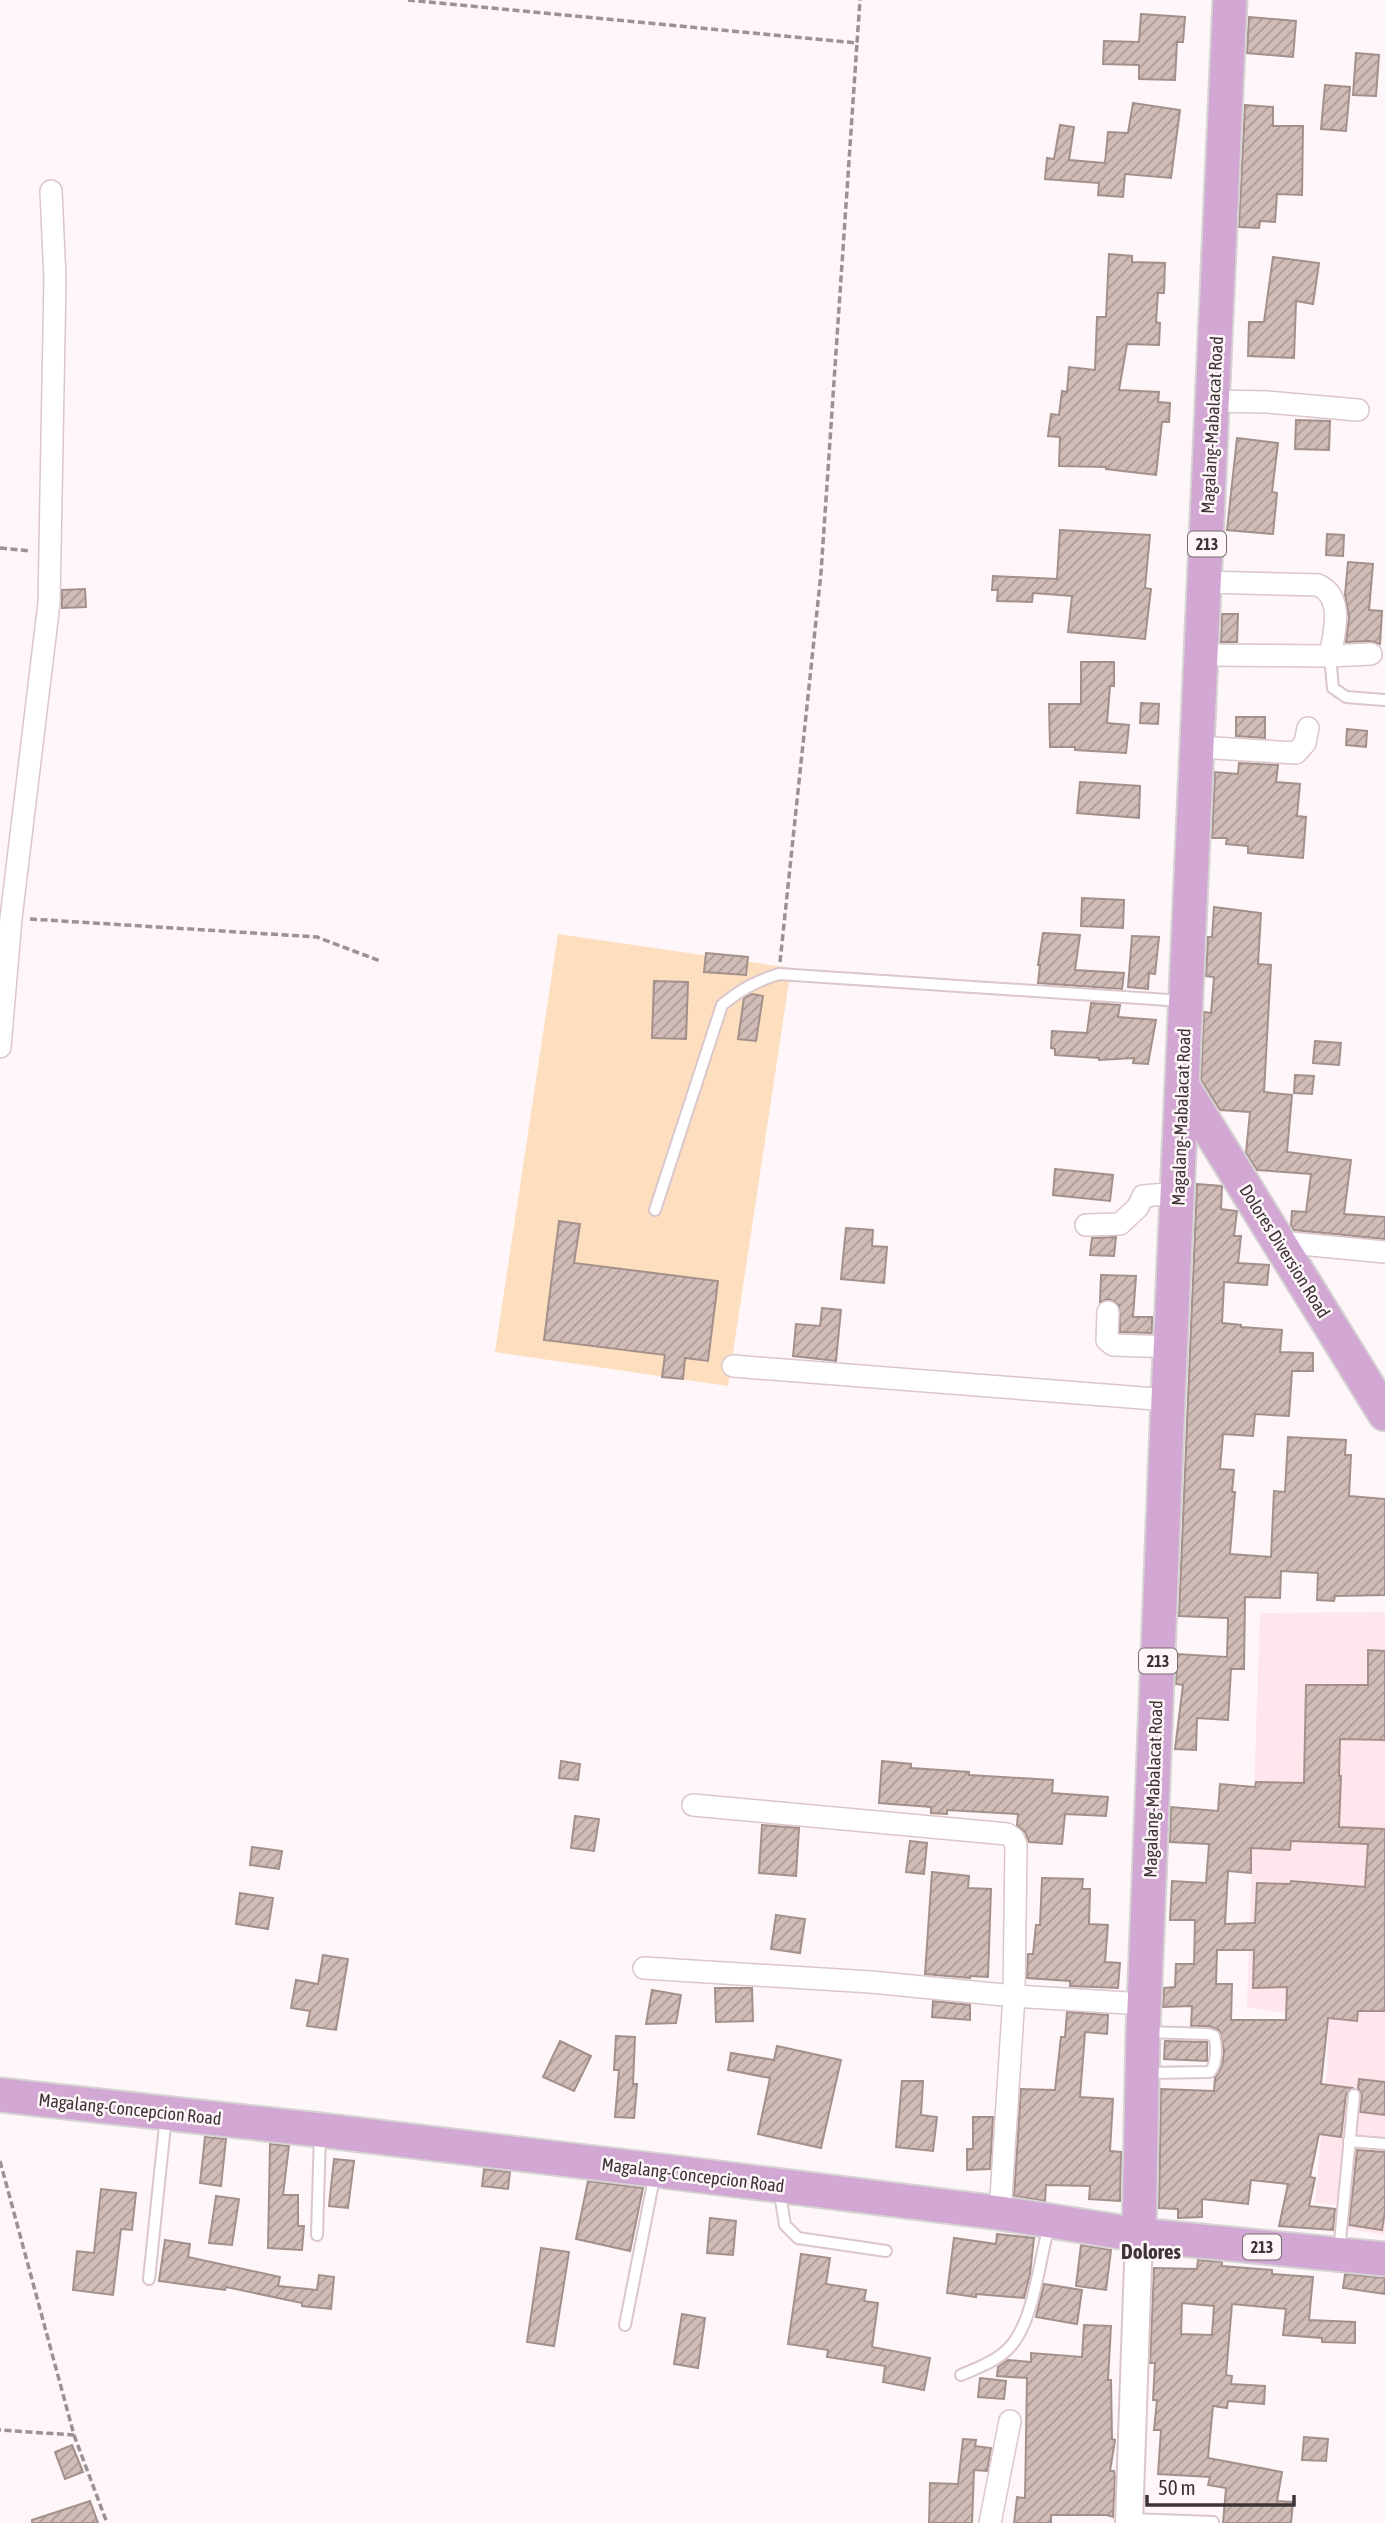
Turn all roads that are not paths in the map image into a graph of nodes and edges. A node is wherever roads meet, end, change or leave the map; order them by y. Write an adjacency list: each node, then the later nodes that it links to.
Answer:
1 (1230, 0): 3 (main road, Magalang-Mabalacat Road / 213)
2 (51, 191): 13 (street)
3 (1213, 401): 4 (street); 5 (main road, Magalang-Mabalacat Road / 213)
4 (1358, 410)
5 (1205, 582): 7 (main road, Magalang-Mabalacat Road / 213); 8 (street)
6 (1371, 654): 8 (street)
7 (1202, 655): 8 (street); 11 (main road, Magalang-Mabalacat Road / 213)
8 (1331, 656): 9 (lane)
9 (1384, 700)
10 (1308, 728): 11 (street)
11 (1198, 747): 12 (main road, Magalang-Mabalacat Road / 213)
12 (1185, 1002): 14 (main road, Magalang-Mabalacat Road / 213); 16 (lane)
13 (0, 1047)
14 (1183, 1087): 15 (main road, Magalang-Mabalacat Road / 213); 18 (main road, Dolores Diversion Road)
15 (1178, 1193): 17 (street); 21 (main road, Magalang-Mabalacat Road / 213)
16 (655, 1210)
17 (1086, 1224)
18 (1280, 1242): 19 (street); 24 (main road, Dolores Diversion Road)
19 (1385, 1252)
20 (1108, 1312): 21 (street)
21 (1172, 1347): 23 (main road, Magalang-Mabalacat Road / 213)
22 (733, 1366): 23 (street)
23 (1168, 1400): 28 (main road, Magalang-Mabalacat Road / 213)
24 (1385, 1414)
25 (693, 1805): 27 (street)
26 (644, 1968): 27 (street)
27 (1014, 1996): 28 (street); 38 (street)
28 (1144, 2018): 29 (main road, Magalang-Mabalacat Road / 213); 29 (lane)
29 (1142, 2073): 41 (main road, Magalang-Mabalacat Road / 213)
30 (0, 2095): 32 (main road, Magalang-Concepcion Road)
31 (1354, 2095): 34 (lane)
32 (166, 2113): 33 (main road, Magalang-Concepcion Road); 45 (lane)
33 (320, 2130): 36 (main road, Magalang-Concepcion Road); 40 (lane)
34 (1349, 2141): 35 (lane); 43 (lane)
35 (1385, 2144)
36 (656, 2171): 37 (main road, Magalang-Concepcion Road); 46 (lane)
37 (778, 2186): 38 (main road, Magalang-Concepcion Road); 42 (lane)
38 (1000, 2213): 39 (main road, Magalang-Concepcion Road)
39 (1051, 2220): 41 (main road, Magalang-Concepcion Road); 47 (lane)
40 (317, 2235)
41 (1139, 2235): 43 (main road, Magalang-Concepcion Road / 213); 49 (street)
42 (886, 2251)
43 (1339, 2254): 44 (main road, Magalang-Concepcion Road / 213)
44 (1385, 2259)
45 (149, 2279)
46 (625, 2325)
47 (961, 2375)
48 (1010, 2421): 51 (street)
49 (1129, 2521): 50 (lane)
50 (1213, 2522)
51 (990, 2523)

